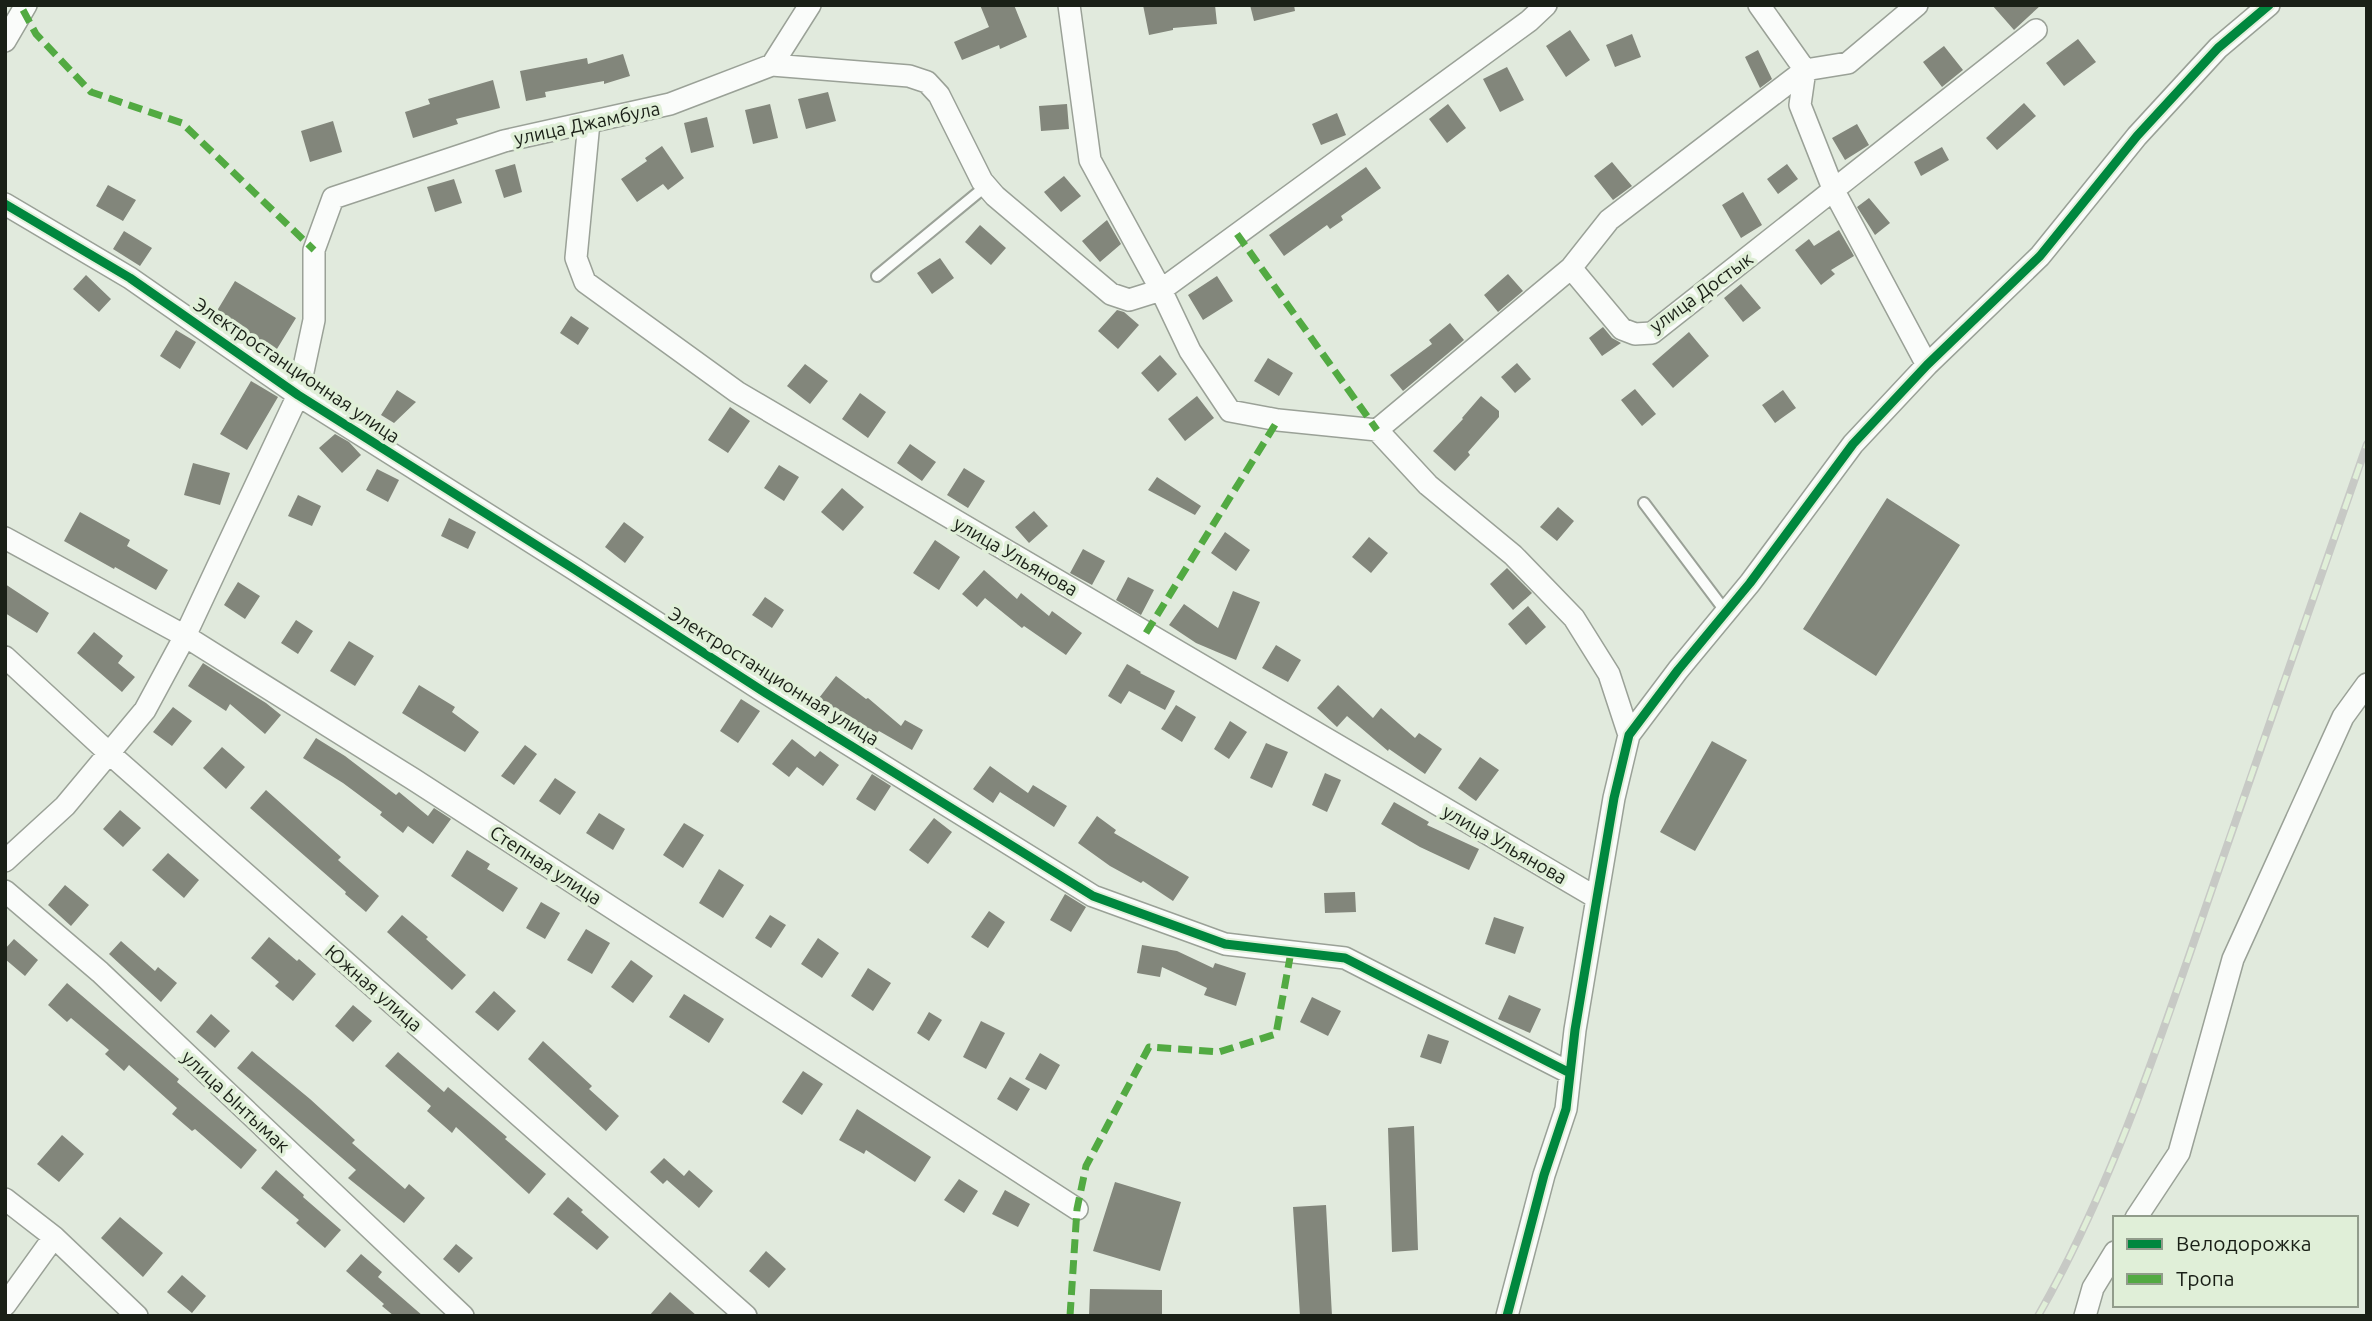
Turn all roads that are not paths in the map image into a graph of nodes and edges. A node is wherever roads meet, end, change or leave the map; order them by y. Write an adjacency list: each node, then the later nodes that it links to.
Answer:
1 (26, 5): 9 (street)
2 (810, 5): 10 (street)
3 (1069, 5): 18 (street)
4 (1546, 5): 18 (street)
5 (1759, 5): 11 (street)
6 (1917, 5): 11 (street)
7 (2269, 5): 19 (street)
8 (2036, 30): 14 (street, улица Достык)
9 (5, 41)
10 (772, 65): 12 (street, улица Джамбула); 13 (street)
11 (1805, 70): 14 (street); 16 (street)
12 (589, 122): 20 (street, улица Джамбула); 32 (street, улица Ульянова)
13 (986, 186): 17 (lane); 18 (street)
14 (1834, 191): 16 (street, улица Достык); 19 (street)
15 (5, 204): 20 (street, Электростанционная улица)
16 (1571, 268): 21 (street)
17 (877, 276)
18 (1161, 290): 21 (street)
19 (1927, 365): 24 (street)
20 (298, 396): 25 (street); 33 (street, Электростанционная улица)
21 (1377, 430): 28 (street)
22 (1644, 503): 24 (lane)
23 (5, 538): 25 (street, Степная улица)
24 (1726, 612): 28 (street)
25 (185, 636): 29 (street); 35 (street, Степная улица)
26 (5, 657): 29 (street, Южная улица)
27 (2367, 684): 36 (street)
28 (1629, 735): 32 (street)
29 (110, 754): 30 (street); 42 (street, Южная улица)
30 (5, 860)
31 (5, 891): 41 (street, улица Ынтымак)
32 (1597, 898): 33 (street)
33 (1570, 1073): 43 (street)
34 (5, 1199): 37 (street)
35 (1077, 1209)
36 (2137, 1216)
37 (54, 1237): 39 (street); 40 (street)
38 (2113, 1255): 44 (street)
39 (5, 1305)
40 (137, 1316)
41 (463, 1316)
42 (746, 1316)
43 (1507, 1316)
44 (2085, 1316)

